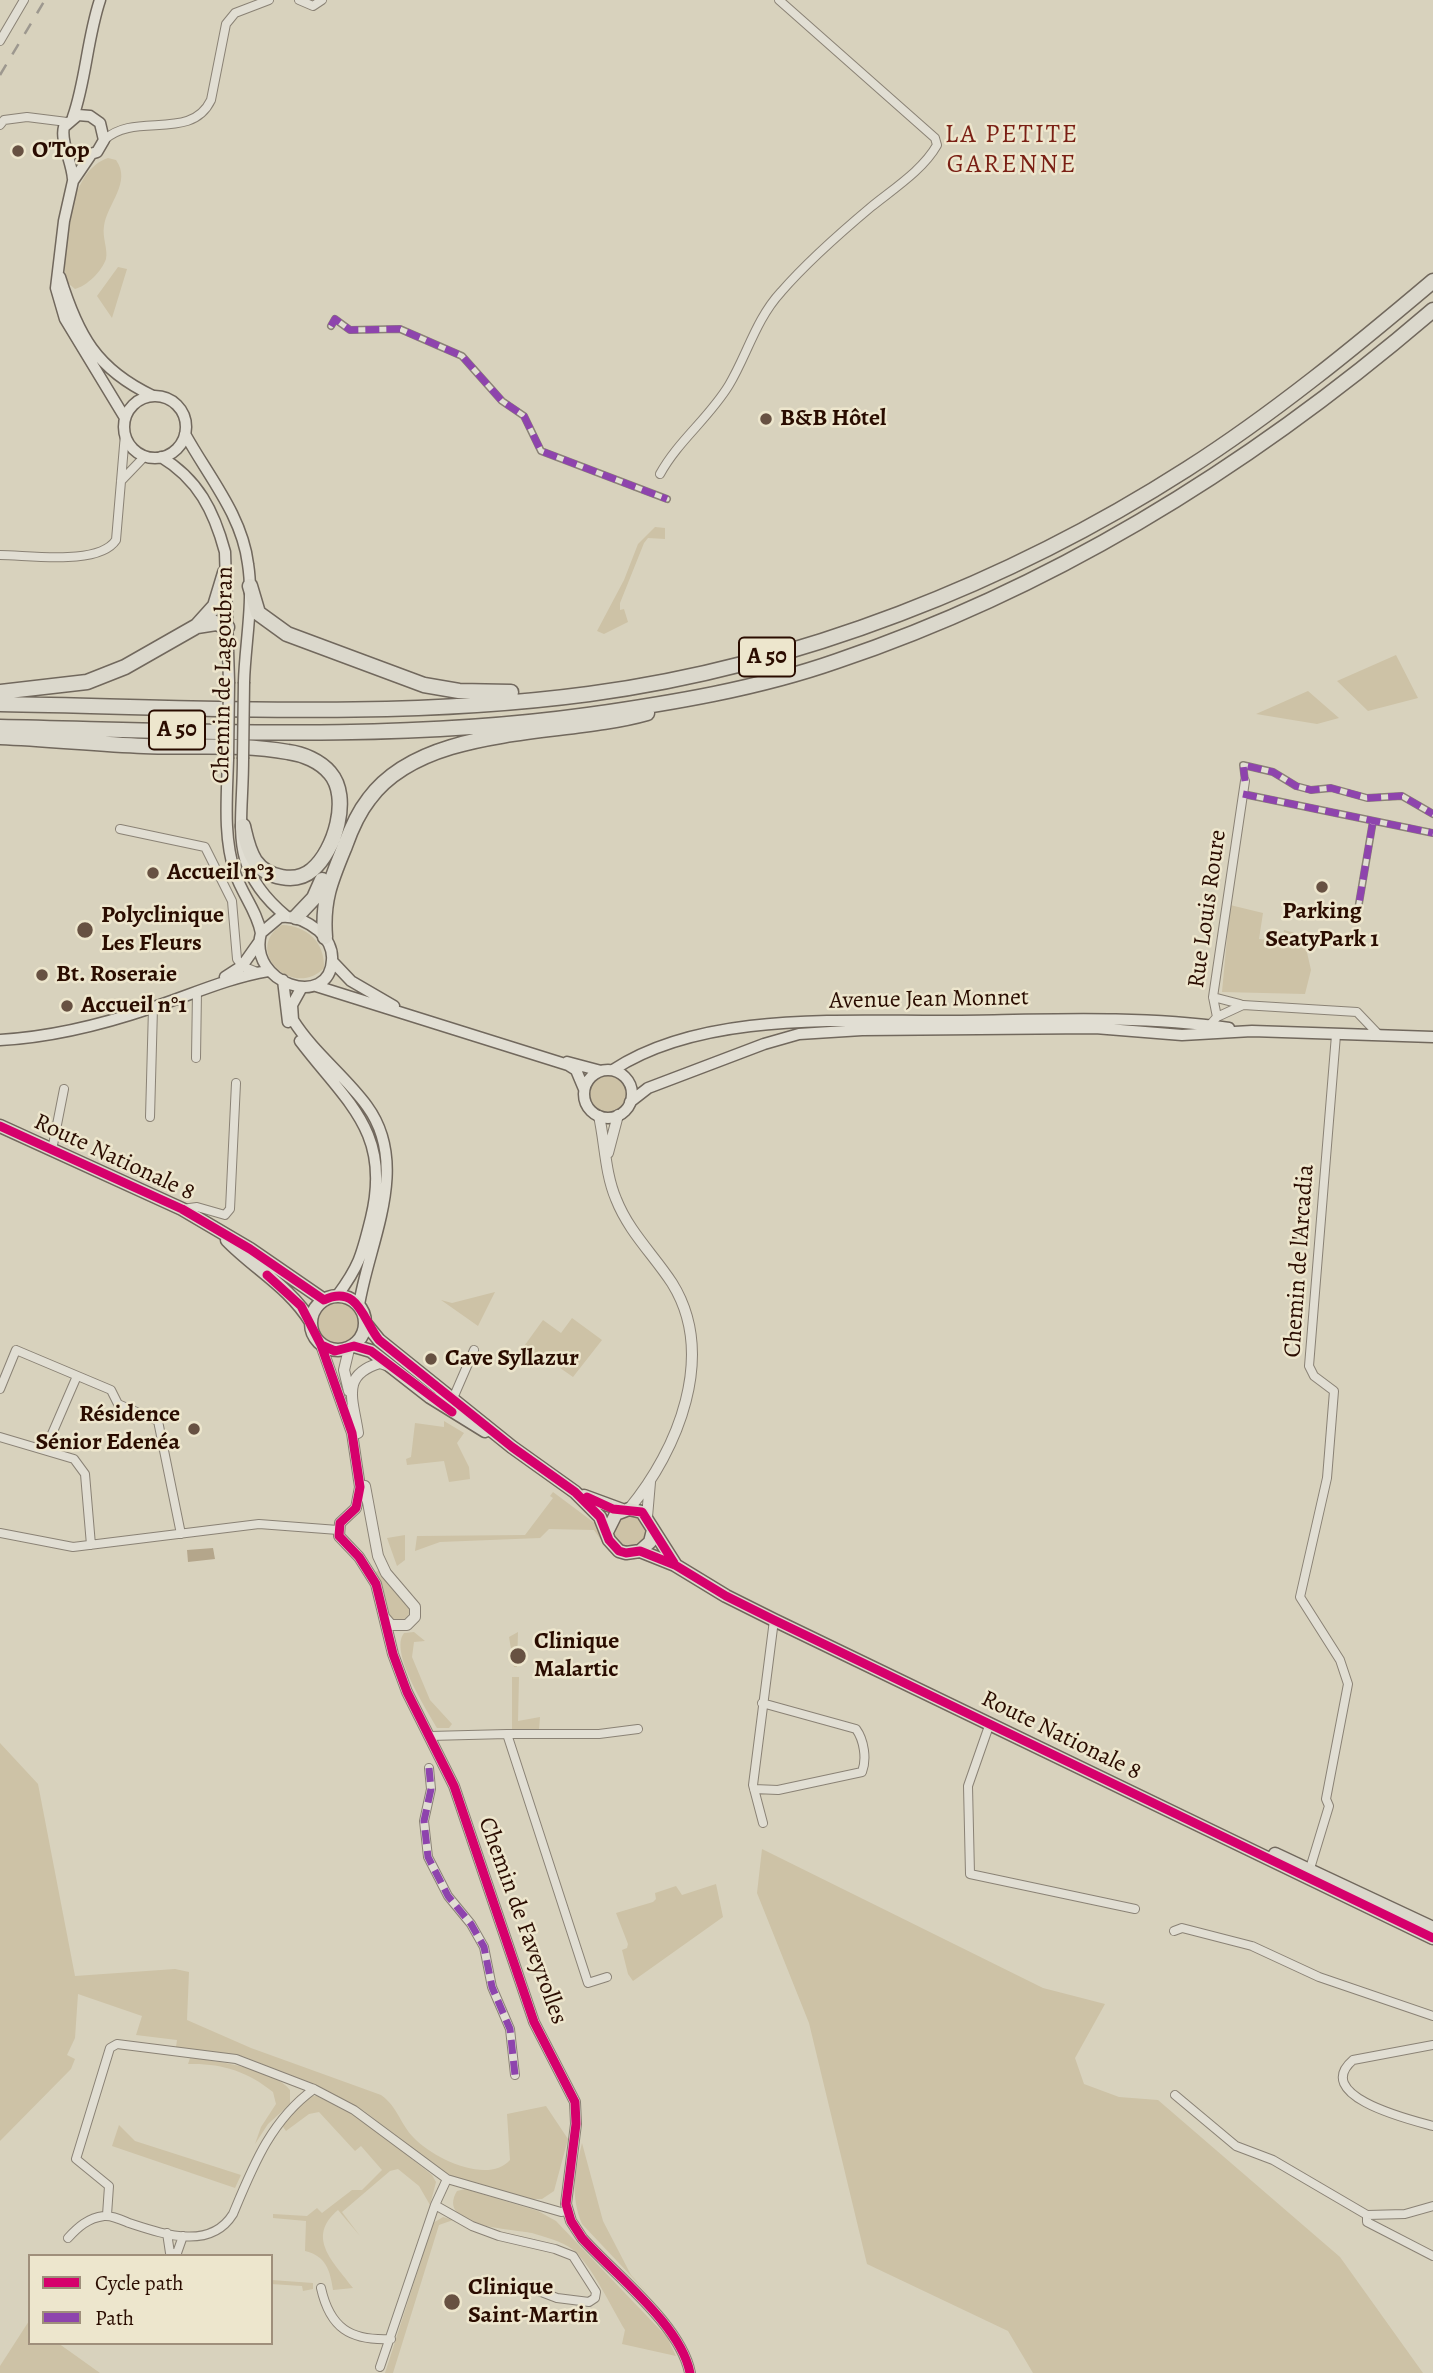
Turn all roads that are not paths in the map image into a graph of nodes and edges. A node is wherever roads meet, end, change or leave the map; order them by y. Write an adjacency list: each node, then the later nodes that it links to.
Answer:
1 (24, 0): 7 (street)
2 (100, 0): 8 (main road)
3 (269, 0): 14 (street)
4 (299, 0): 5 (street)
5 (322, 0)
6 (779, 0): 30 (street)
7 (0, 40)
8 (79, 97): 9 (main road); 10 (main road)
9 (90, 116): 10 (main road); 12 (main road)
10 (70, 120): 11 (street); 15 (main road)
11 (47, 122): 13 (street); 15 (street)
12 (100, 123): 14 (street); 16 (main road)
13 (0, 125)
14 (122, 128): 16 (street)
15 (63, 138): 17 (main road)
16 (104, 140): 18 (main road)
17 (68, 149): 18 (main road); 19 (main road)
18 (90, 156): 19 (main road)
19 (73, 181): 20 (main road)
20 (58, 270): 24 (main road); 25 (main road)
21 (1433, 281): 39 (highway, A 50)
22 (1433, 310): 41 (highway, A 50)
23 (331, 326): 32 (street)
24 (153, 396): 25 (main road); 27 (main road)
25 (125, 418): 26 (main road)
26 (125, 434): 28 (main road); 31 (street)
27 (185, 434): 29 (main road); 35 (main road, Chemin de Lagoubran)
28 (145, 456): 29 (main road); 31 (street)
29 (160, 457): 34 (main road, Chemin de Lagoubran)
30 (660, 474)
31 (121, 481): 33 (street)
32 (667, 499)
33 (0, 555)
34 (225, 573): 36 (highway); 37 (main road, Chemin de Lagoubran)
35 (250, 586): 38 (main road, Chemin de Lagoubran); 39 (highway)
36 (197, 626): 37 (highway); 40 (highway)
37 (227, 627): 38 (main road); 55 (main road, Chemin de Lagoubran, bridge)
38 (245, 646): 50 (main road, Chemin de Lagoubran, bridge)
39 (648, 685): 42 (highway, A 50)
40 (0, 692)
41 (712, 694): 43 (highway, A 50); 56 (highway)
42 (0, 704)
43 (0, 727)
44 (0, 737): 47 (highway)
45 (1245, 781): 46 (street, Rue Louis Roure); 48 (street)
46 (1243, 793): 49 (street); 67 (street, Rue Louis Roure)
47 (341, 795): 50 (highway); 53 (highway)
48 (1433, 814)
49 (1373, 821): 52 (street); 54 (street)
50 (243, 826): 53 (main road, Chemin de Lagoubran)
51 (120, 829): 57 (street)
52 (1433, 833)
53 (291, 916): 55 (main road); 56 (main road)
54 (1356, 921)
55 (260, 937): 58 (main road); 61 (main road)
56 (325, 937): 59 (main road)
57 (234, 946): 58 (street); 60 (street)
58 (250, 954): 60 (main road)
59 (332, 961): 64 (main road); 70 (main road)
60 (242, 966): 61 (street); 63 (main road)
61 (263, 972): 62 (main road); 63 (main road)
62 (283, 980): 65 (main road); 95 (main road)
63 (219, 982): 66 (main road)
64 (316, 986): 65 (main road); 70 (main road)
65 (302, 987): 97 (main road)
66 (197, 991): 69 (main road); 80 (street)
67 (1213, 997): 68 (street); 71 (street, Rue Louis Roure)
68 (1243, 1005): 71 (street); 77 (street)
69 (153, 1008): 79 (main road); 89 (street)
70 (409, 1014): 81 (main road)
71 (1213, 1021): 73 (main road, Avenue Jean Monnet); 75 (street, Rue Louis Roure); 82 (main road, Avenue Jean Monnet)
72 (1433, 1030): 74 (main road, Avenue Jean Monnet)
73 (1252, 1031): 75 (main road, Avenue Jean Monnet); 76 (main road, Avenue Jean Monnet)
74 (1408, 1034): 77 (main road, Avenue Jean Monnet); 78 (main road, Avenue Jean Monnet)
75 (1198, 1035): 86 (main road, Avenue Jean Monnet)
76 (1336, 1035): 77 (main road, Avenue Jean Monnet); 136 (street, Chemin de l'Arcadia)
77 (1379, 1035)
78 (1433, 1037)
79 (0, 1040)
80 (196, 1058)
81 (554, 1059): 82 (main road); 85 (main road)
82 (607, 1071): 85 (main road); 86 (main road)
83 (236, 1083): 93 (street)
84 (64, 1089): 91 (street)
85 (584, 1089): 88 (main road)
86 (630, 1102): 87 (main road)
87 (618, 1115): 88 (main road); 92 (street)
88 (599, 1116): 92 (street)
89 (150, 1117)
90 (0, 1126): 91 (main road, Route Nationale 8)
91 (52, 1150): 93 (main road, Route Nationale 8)
92 (607, 1157): 110 (street)
93 (182, 1209): 94 (main road, Route Nationale 8)
94 (211, 1225): 96 (main road, Route Nationale 8); 98 (main road, Route Nationale 8)
95 (337, 1296): 96 (main road); 97 (main road)
96 (324, 1300): 98 (main road)
97 (359, 1305): 99 (main road)
98 (311, 1322): 100 (main road)
99 (366, 1324): 101 (main road); 106 (main road)
100 (321, 1345): 101 (main road); 113 (street)
101 (352, 1347): 103 (main road); 107 (street)
102 (474, 1350): 106 (street)
103 (393, 1368): 106 (main road); 107 (street)
104 (77, 1376): 105 (street); 109 (street); 120 (street)
105 (0, 1389)
106 (450, 1404): 111 (main road)
107 (356, 1419): 115 (street)
108 (0, 1437): 109 (street)
109 (45, 1450): 121 (street)
110 (650, 1482): 112 (street); 114 (street)
111 (575, 1492): 112 (main road); 119 (main road)
112 (625, 1509): 114 (main road); 119 (main road)
113 (349, 1515): 115 (street); 116 (street)
114 (647, 1517): 117 (main road)
115 (370, 1523): 126 (street)
116 (338, 1530): 120 (street); 124 (street, Chemin de Faveyrolles)
117 (653, 1530): 122 (main road); 123 (main road, Route Nationale 8)
118 (0, 1532): 121 (street)
119 (607, 1532): 122 (main road)
120 (181, 1534): 121 (street)
121 (91, 1545)
122 (640, 1551): 123 (main road, Route Nationale 8)
123 (675, 1565): 125 (main road, Route Nationale 8)
124 (385, 1618): 126 (street); 127 (street, Chemin de Faveyrolles)
125 (774, 1620): 128 (street); 129 (main road, Route Nationale 8)
126 (400, 1626): 127 (street)
127 (393, 1654): 132 (street, Chemin de Faveyrolles)
128 (762, 1703): 134 (street); 134 (street)
129 (990, 1723): 136 (main road, Route Nationale 8); 137 (street)
130 (638, 1729): 131 (street)
131 (507, 1734): 132 (street); 141 (street)
132 (430, 1736): 151 (street, Chemin de Faveyrolles)
133 (429, 1768): 144 (street)
134 (754, 1788): 135 (street)
135 (763, 1824)
136 (1309, 1873): 138 (main road, Route Nationale 8); 140 (main road, Route Nationale 8)
137 (1135, 1909)
138 (1433, 1928)
139 (1174, 1931): 142 (street)
140 (1433, 1938)
141 (607, 1977)
142 (1433, 2016)
143 (1433, 2045): 147 (street)
144 (515, 2075)
145 (314, 2089): 148 (street); 152 (street); 155 (street)
146 (1175, 2095): 153 (street)
147 (1433, 2126)
148 (447, 2179): 149 (street); 151 (street)
149 (435, 2205): 161 (street); 162 (street)
150 (1433, 2206): 153 (street)
151 (567, 2211): 164 (street)
152 (107, 2215): 154 (street); 156 (street)
153 (1367, 2215): 159 (street)
154 (167, 2233): 155 (street); 157 (street)
155 (183, 2236): 158 (street)
156 (68, 2238)
157 (172, 2254)
158 (175, 2254)
159 (1433, 2256)
160 (321, 2288): 162 (street)
161 (536, 2290)
162 (391, 2339): 163 (street)
163 (380, 2367)
164 (690, 2373)

